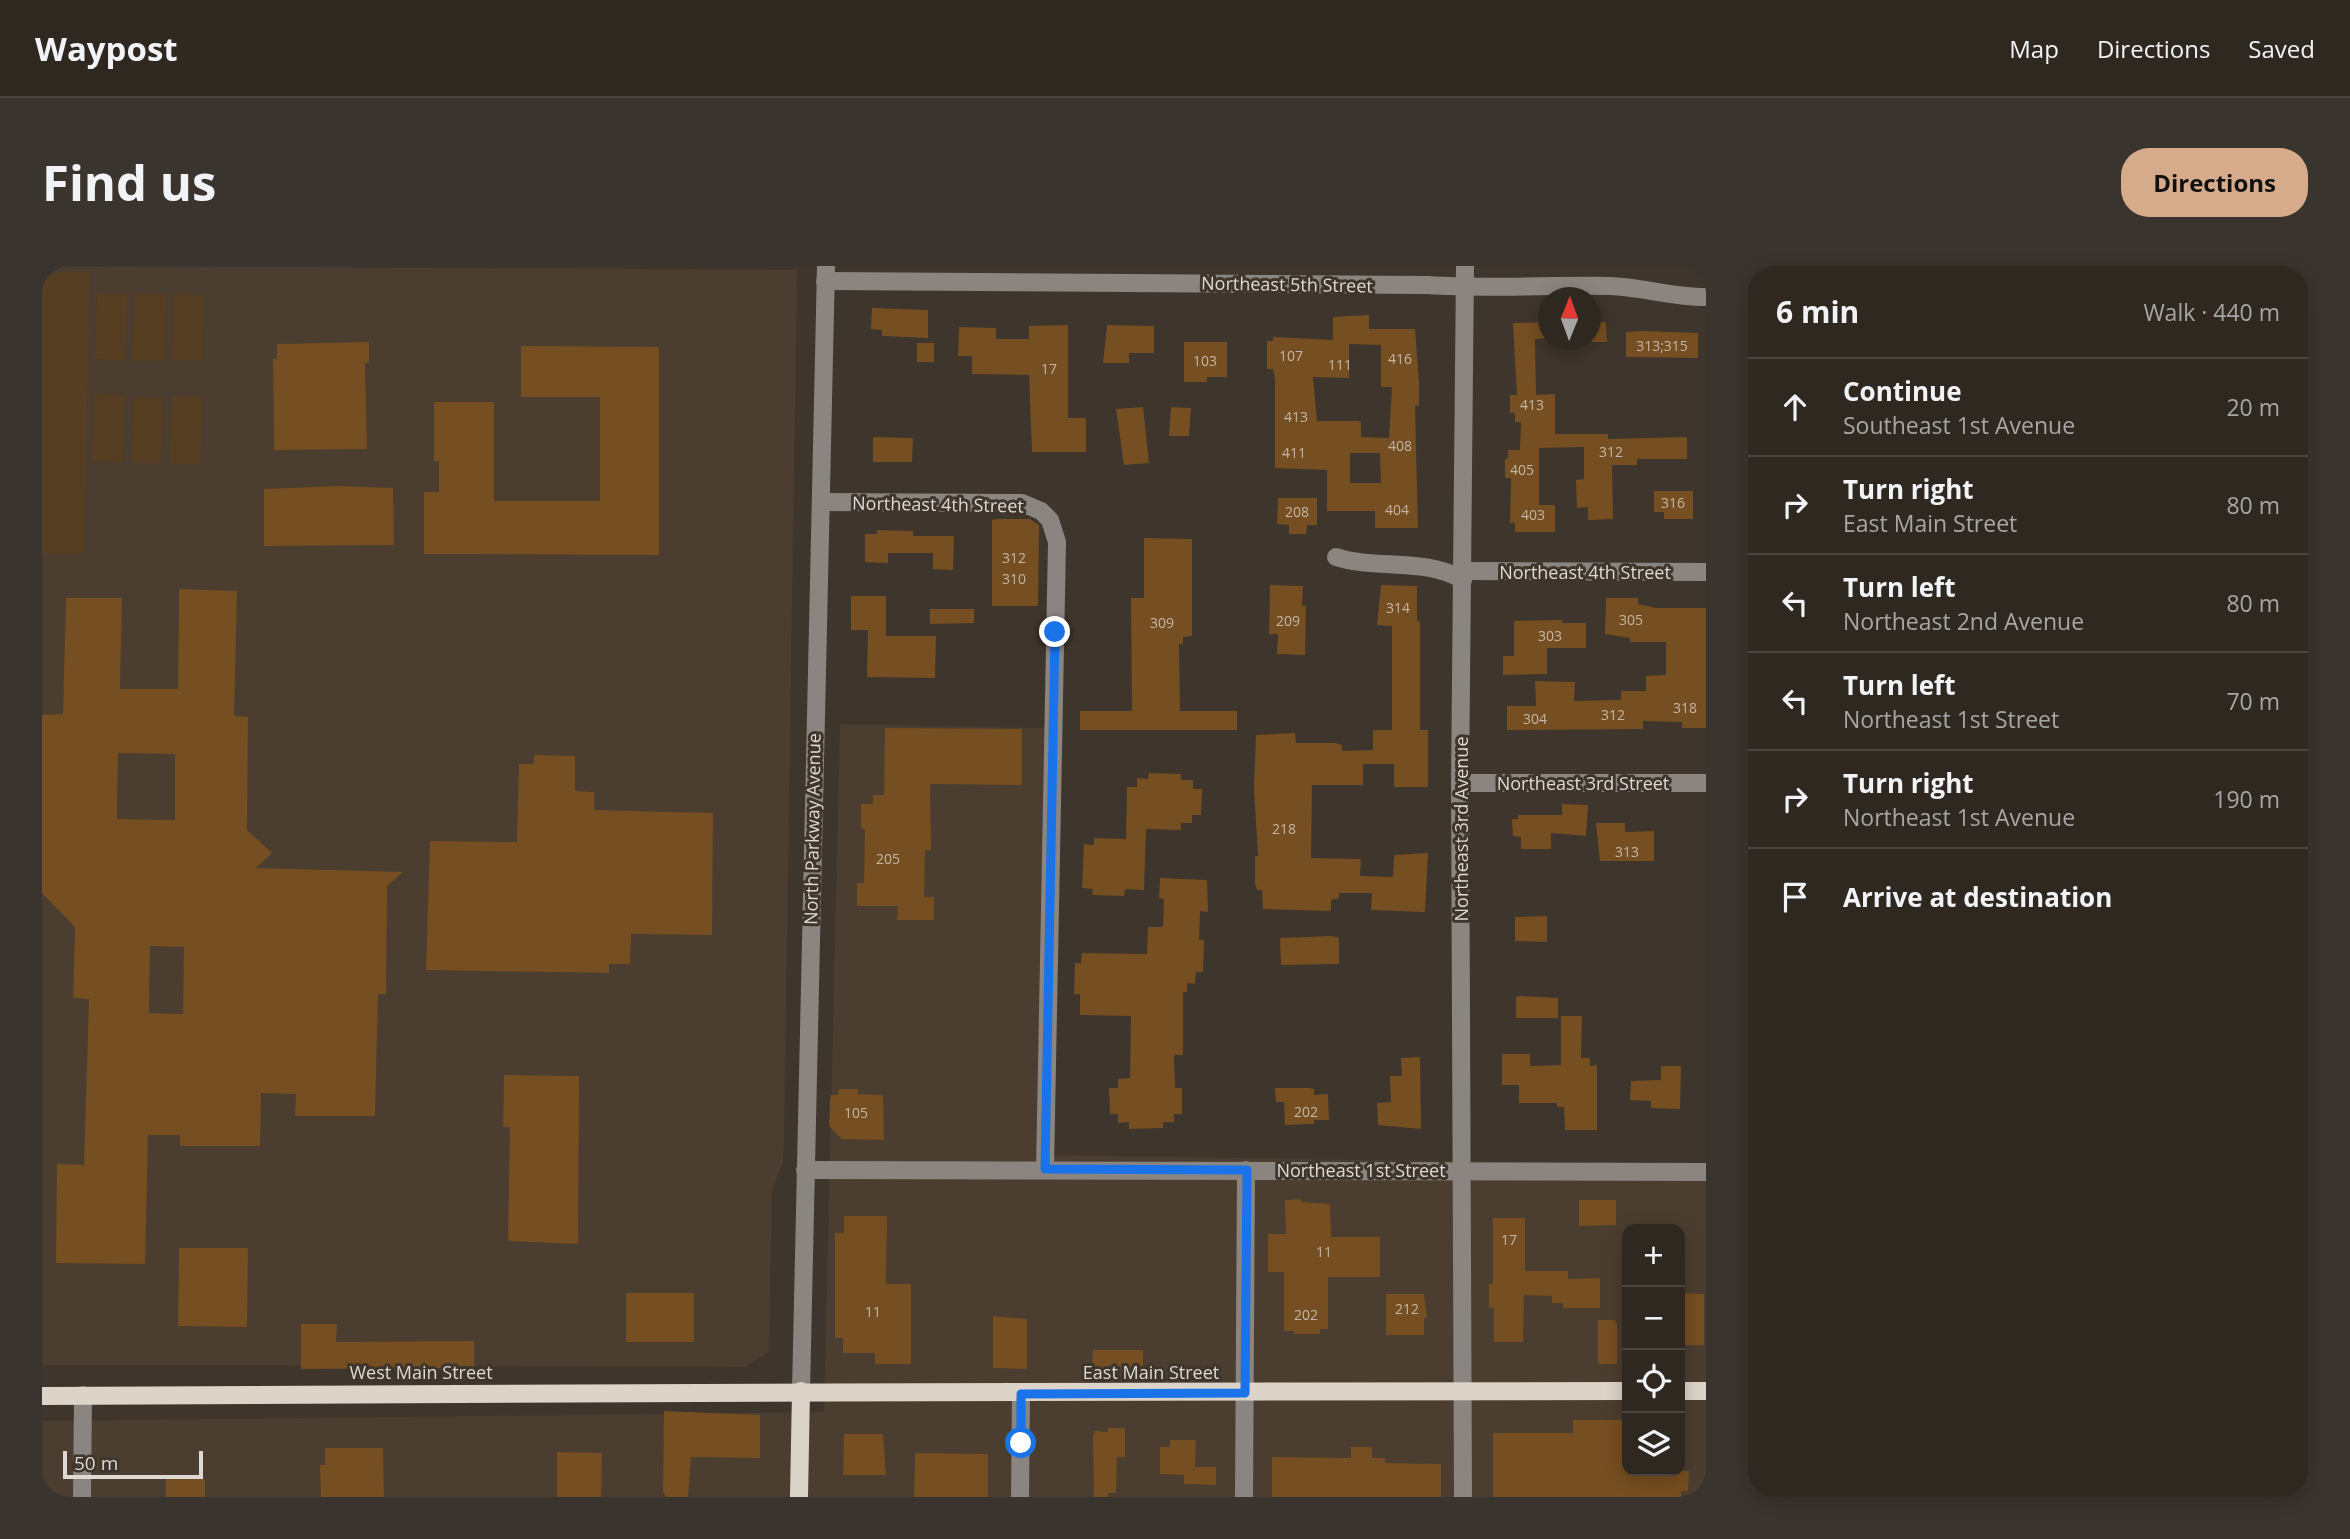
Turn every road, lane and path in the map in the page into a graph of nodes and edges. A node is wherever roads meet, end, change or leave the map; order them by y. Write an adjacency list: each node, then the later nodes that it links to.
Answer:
1 (1465, 266): 4 (street, Northeast 3rd Avenue)
2 (826, 273): 3 (street, Northeast 5th Street); 6 (street, North Parkway Avenue)
3 (1144, 274): 4 (street, Northeast 5th Street)
4 (1465, 288): 5 (street, Northeast 5th Street); 9 (street, Northeast 3rd Avenue)
5 (1706, 297)
6 (821, 502): 12 (street, Northeast 4th Street); 13 (street, North Parkway Avenue)
7 (1336, 557): 9 (street, Northeast 4th Street)
8 (1706, 572): 9 (street, Northeast 4th Street)
9 (1463, 575): 10 (street, Northeast 3rd Avenue)
10 (1460, 783): 11 (street, Northeast 3rd Street); 15 (street, Northeast 3rd Avenue)
11 (1706, 783)
12 (1045, 1169): 13 (street, Northeast 1st Street); 14 (street, Northeast 1st Street)
13 (805, 1170): 17 (street, North Parkway Avenue)
14 (1247, 1170): 15 (street, Northeast 1st Street); 22 (street)
15 (1460, 1170): 16 (street, Northeast 1st Street); 21 (street, Northeast 3rd Avenue)
16 (1706, 1172)
17 (801, 1391): 23 (main road, East Main Street); 24 (main road, West Main Street); 27 (main road)
18 (1622, 1391): 21 (main road, East Main Street)
19 (1685, 1391): 20 (main road)
20 (1706, 1391)
21 (1464, 1392): 22 (main road, East Main Street); 30 (street, Northeast 3rd Avenue)
22 (1245, 1393): 23 (main road, East Main Street); 29 (street)
23 (1021, 1394): 28 (street)
24 (83, 1395): 25 (main road, West Main Street); 26 (street)
25 (42, 1396)
26 (82, 1497)
27 (799, 1497)
28 (1020, 1497)
29 (1244, 1497)
30 (1463, 1497)

